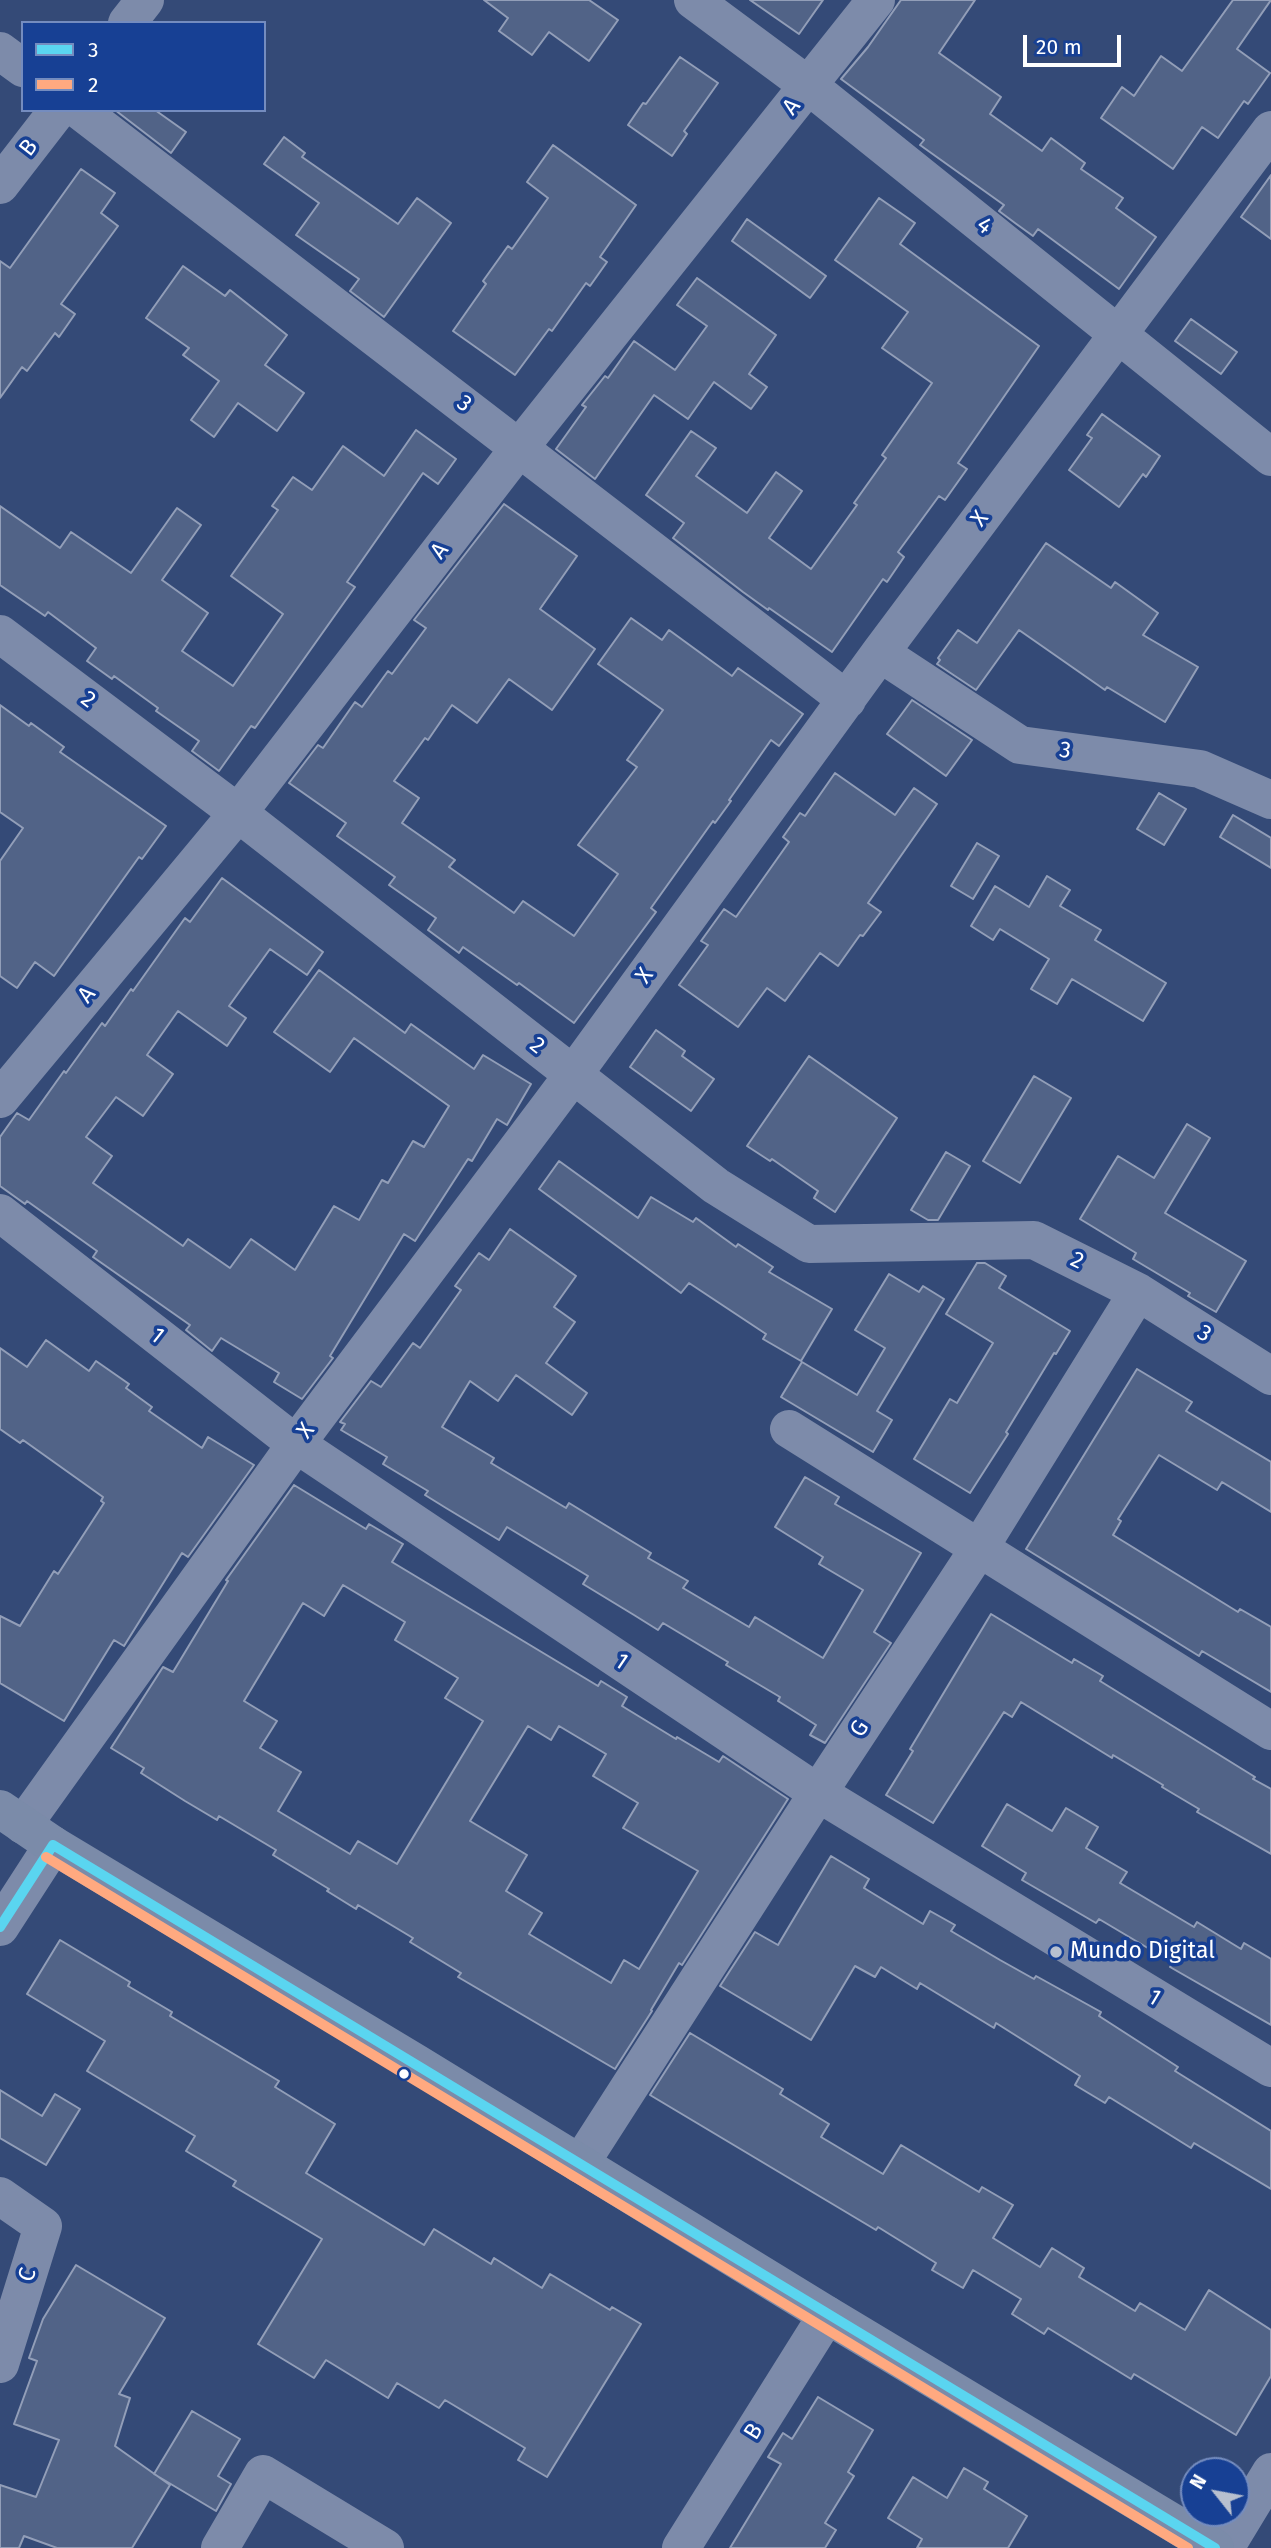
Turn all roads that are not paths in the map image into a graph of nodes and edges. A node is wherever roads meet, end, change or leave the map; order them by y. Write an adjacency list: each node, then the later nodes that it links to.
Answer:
1 (145, 0): 4 (street)
2 (694, 0): 7 (street, 4)
3 (876, 0): 7 (street, A)
4 (129, 21)
5 (0, 51): 6 (street)
6 (21, 67)
7 (809, 86): 12 (street, 4); 13 (street, A)
8 (56, 112): 11 (street, B)
9 (82, 112): 13 (street, 3)
10 (1271, 130): 12 (street, X)
11 (0, 186)
12 (1118, 333): 14 (street, 4); 16 (street, X)
13 (520, 447): 17 (street, 3); 19 (street, A)
14 (1271, 457)
15 (0, 634): 19 (street, 2)
16 (880, 653): 17 (street, X); 18 (street, 3)
17 (847, 700): 20 (street, X)
18 (1271, 800)
19 (239, 813): 20 (street, 2); 21 (street, A)
20 (573, 1074): 23 (street, 2); 26 (street, X)
21 (0, 1099)
22 (0, 1213): 26 (street, 1)
23 (1138, 1292): 24 (street, 3); 27 (street, G)
24 (1271, 1376)
25 (789, 1429): 27 (street)
26 (296, 1444): 29 (street, 1); 30 (street, X)
27 (980, 1547): 28 (street); 29 (street, G)
28 (1271, 1731)
29 (818, 1793): 32 (street, 1); 33 (street, G)
30 (25, 1827): 31 (street, X); 33 (main road)
31 (0, 1927)
32 (1271, 2068)
33 (580, 2164): 35 (main road)
34 (0, 2196): 36 (street, C)
35 (827, 2315): 40 (street, B); 41 (main road)
36 (0, 2364)
37 (1271, 2472): 42 (street)
38 (220, 2548): 39 (street)
39 (385, 2548)
40 (681, 2548)
41 (1215, 2548)
42 (1225, 2548)

